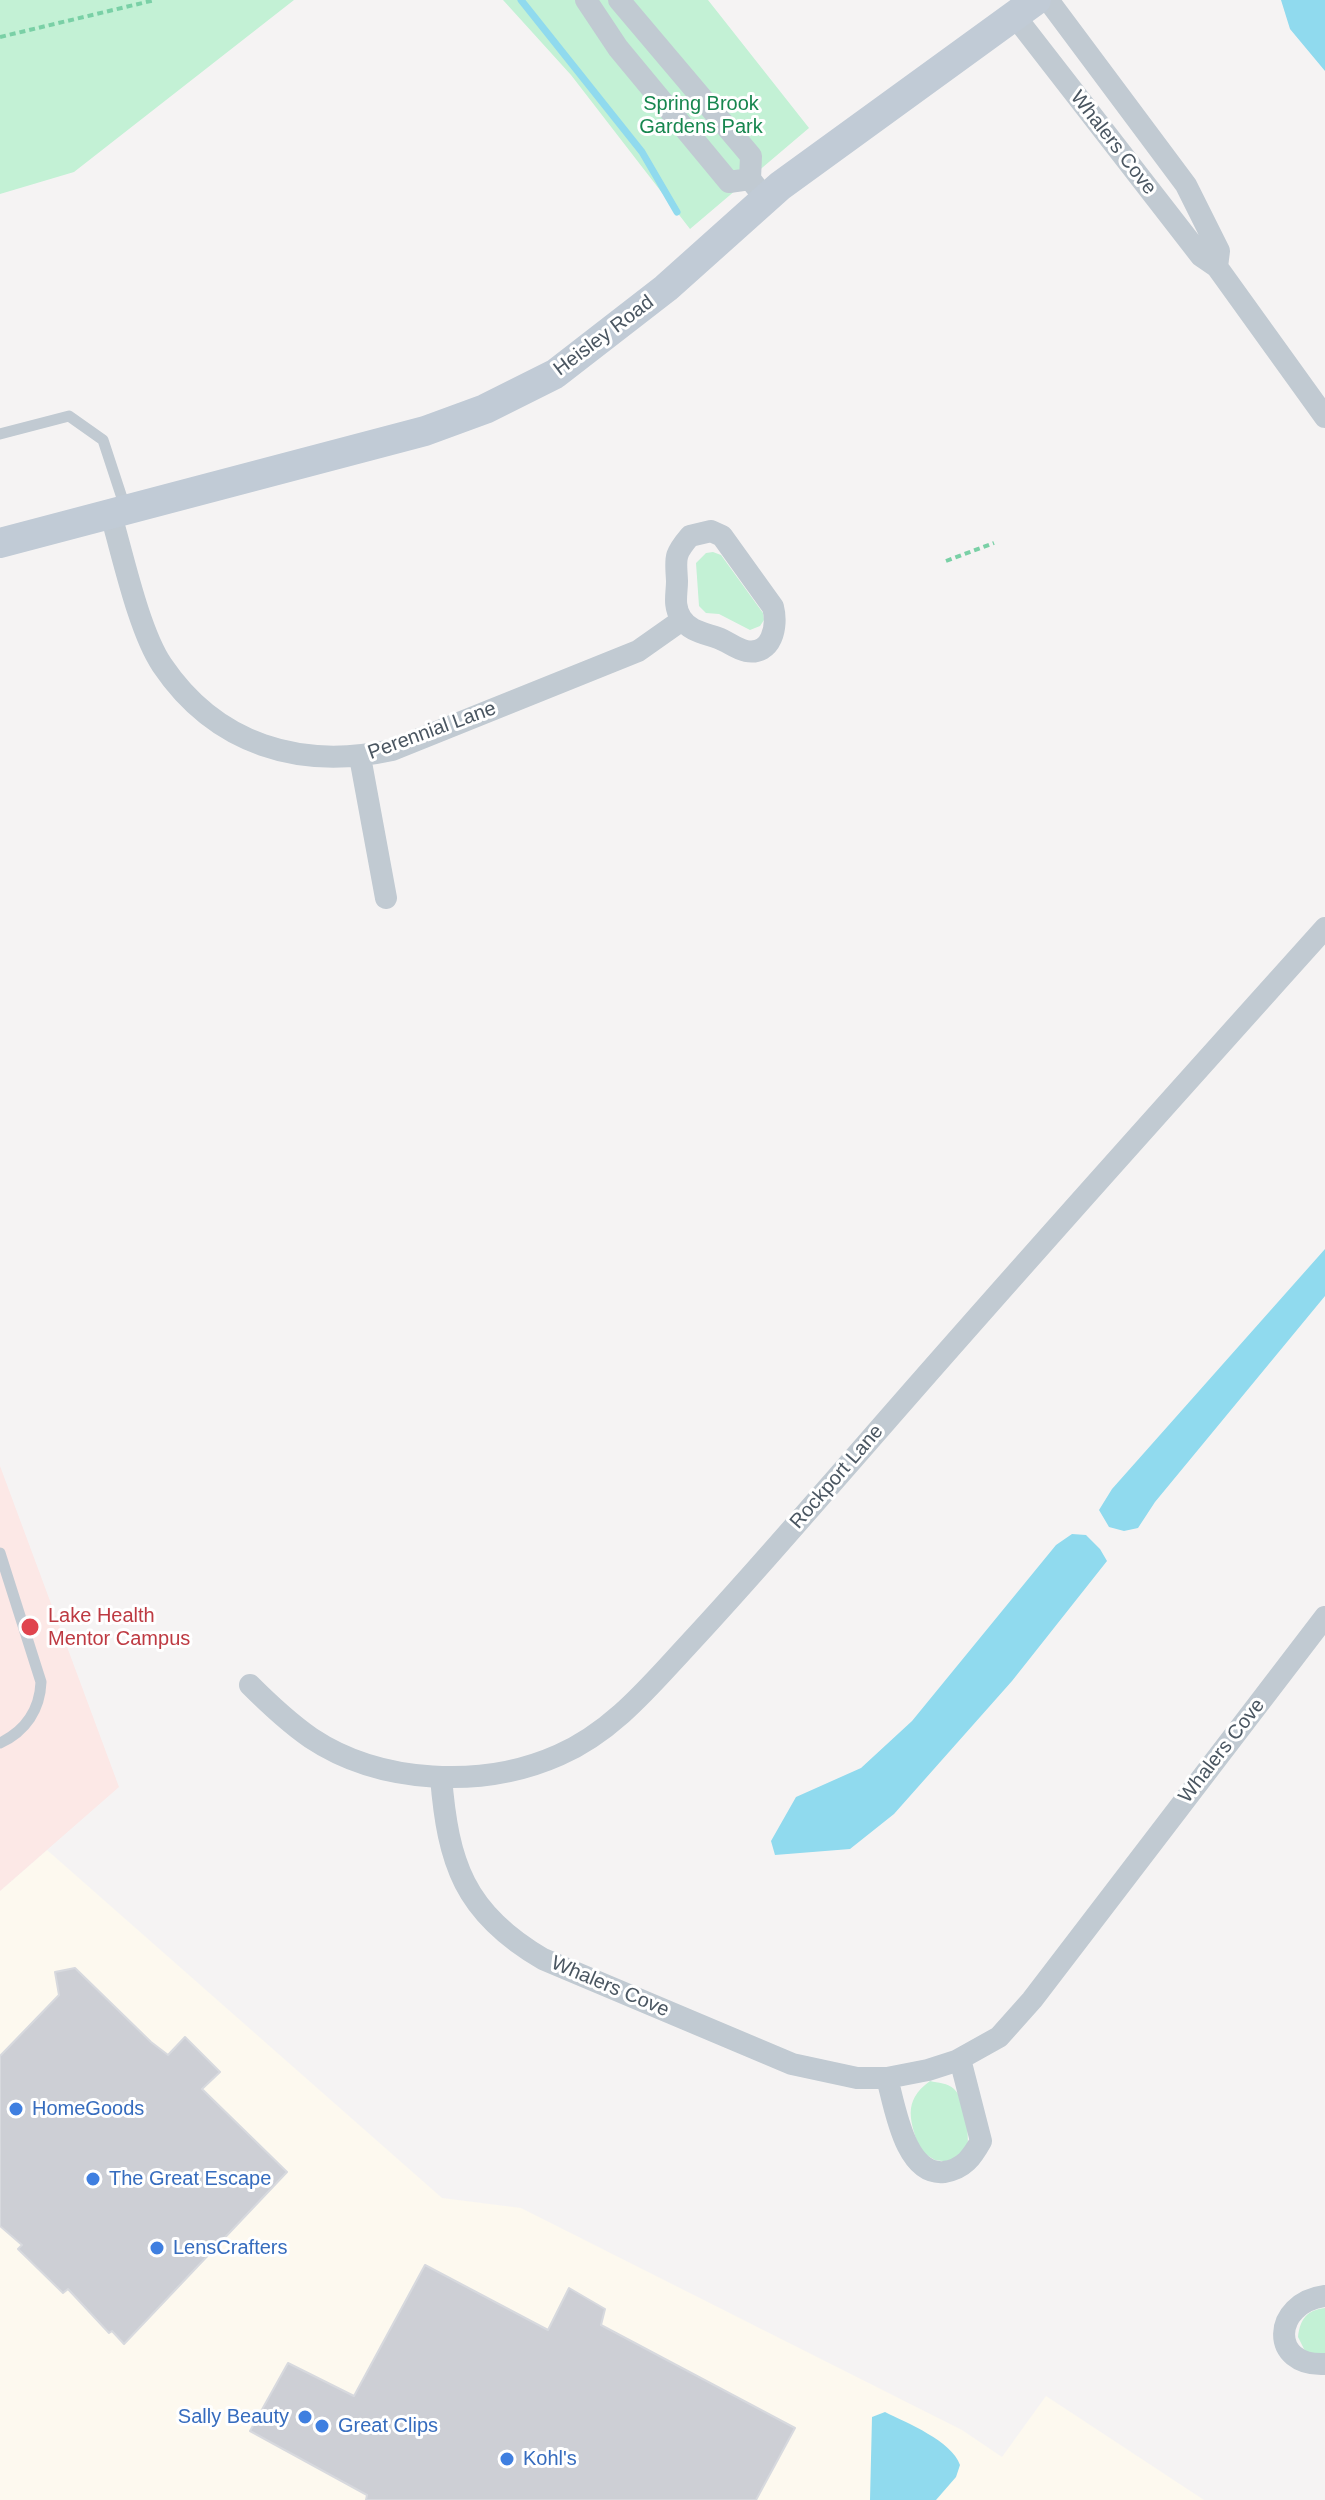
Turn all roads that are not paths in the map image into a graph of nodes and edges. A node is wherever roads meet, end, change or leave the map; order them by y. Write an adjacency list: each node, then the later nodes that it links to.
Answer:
1 (586, 0): 5 (street)
2 (619, 0): 5 (street)
3 (1048, 0): 6 (street, Whalers Cove)
4 (1025, 8): 5 (street, Heisley Road); 6 (street, Whalers Cove)
5 (758, 188): 9 (street, Heisley Road)
6 (1217, 267): 7 (street, Whalers Cove)
7 (1325, 417)
8 (0, 434): 9 (lane)
9 (119, 513): 10 (street, Heisley Road); 12 (street, Perennial Lane)
10 (0, 543)
11 (682, 620): 11 (street); 12 (street, Perennial Lane)
12 (360, 757): 13 (street)
13 (386, 898)
14 (1325, 928): 19 (street, Rockport Lane)
15 (0, 1553): 18 (lane)
16 (1325, 1617): 20 (street, Whalers Cove)
17 (250, 1685): 19 (street, Rockport Lane)
18 (0, 1743)
19 (441, 1777): 21 (street, Whalers Cove)
20 (960, 2059): 21 (street, Whalers Cove); 21 (street)
21 (887, 2078)
22 (1325, 2296): 23 (street)
23 (1325, 2364)

